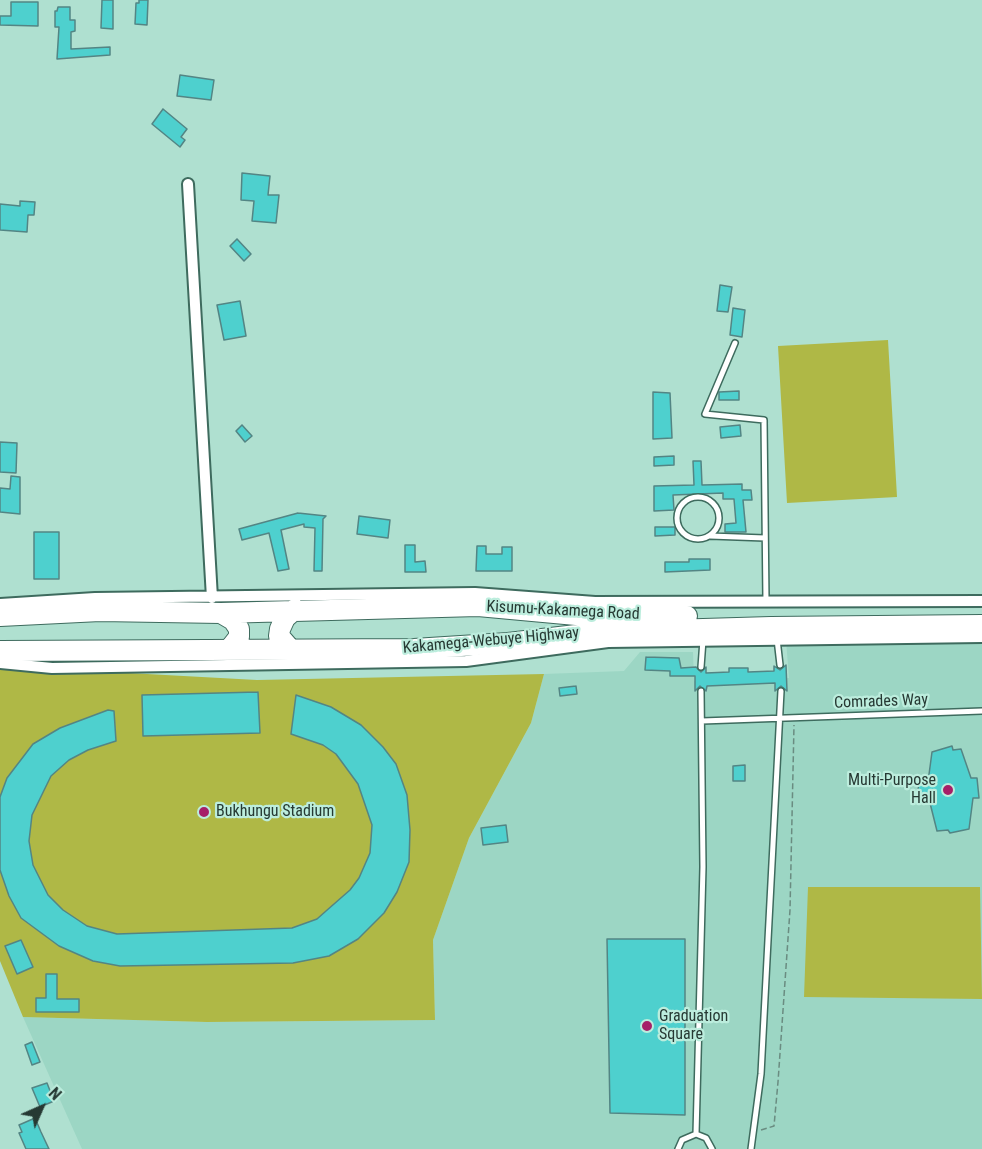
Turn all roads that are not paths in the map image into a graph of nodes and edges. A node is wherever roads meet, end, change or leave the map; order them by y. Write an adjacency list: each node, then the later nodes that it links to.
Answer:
1 (188, 184): 9 (street)
2 (735, 343): 4 (lane)
3 (710, 536): 3 (lane); 4 (lane)
4 (765, 538): 6 (lane)
5 (484, 594): 6 (street); 9 (street); 11 (street)
6 (766, 601): 7 (street)
7 (982, 601)
8 (0, 603): 9 (street)
9 (216, 605): 10 (highway, Kisumu-Kakamega Road); 13 (highway, Kisumu-Kakamega Road); 20 (highway)
10 (295, 609): 11 (highway, Kisumu-Kakamega Road); 21 (highway)
11 (502, 609): 12 (highway, Kisumu-Kakamega Road)
12 (982, 613)
13 (0, 616)
14 (982, 625): 18 (highway, Kakamega-Webuye Highway)
15 (982, 637): 16 (street)
16 (777, 639): 17 (street); 24 (lane)
17 (703, 640): 22 (street); 25 (lane)
18 (482, 645): 21 (highway, Kakamega-Webuye Highway); 22 (street)
19 (0, 651): 20 (highway, Kakamega-Webuye Highway)
20 (228, 651): 21 (highway, Kakamega-Webuye Highway)
21 (292, 651)
22 (503, 656): 23 (street)
23 (0, 663)
24 (780, 665)
25 (700, 667)
26 (701, 691): 30 (lane)
27 (781, 691): 29 (lane)
28 (982, 711): 29 (lane, Comrades Way)
29 (782, 718): 30 (lane, Comrades Way); 34 (lane)
30 (702, 721): 31 (lane)
31 (696, 1134): 32 (lane); 33 (lane)
32 (678, 1149)
33 (712, 1149)
34 (752, 1149)

